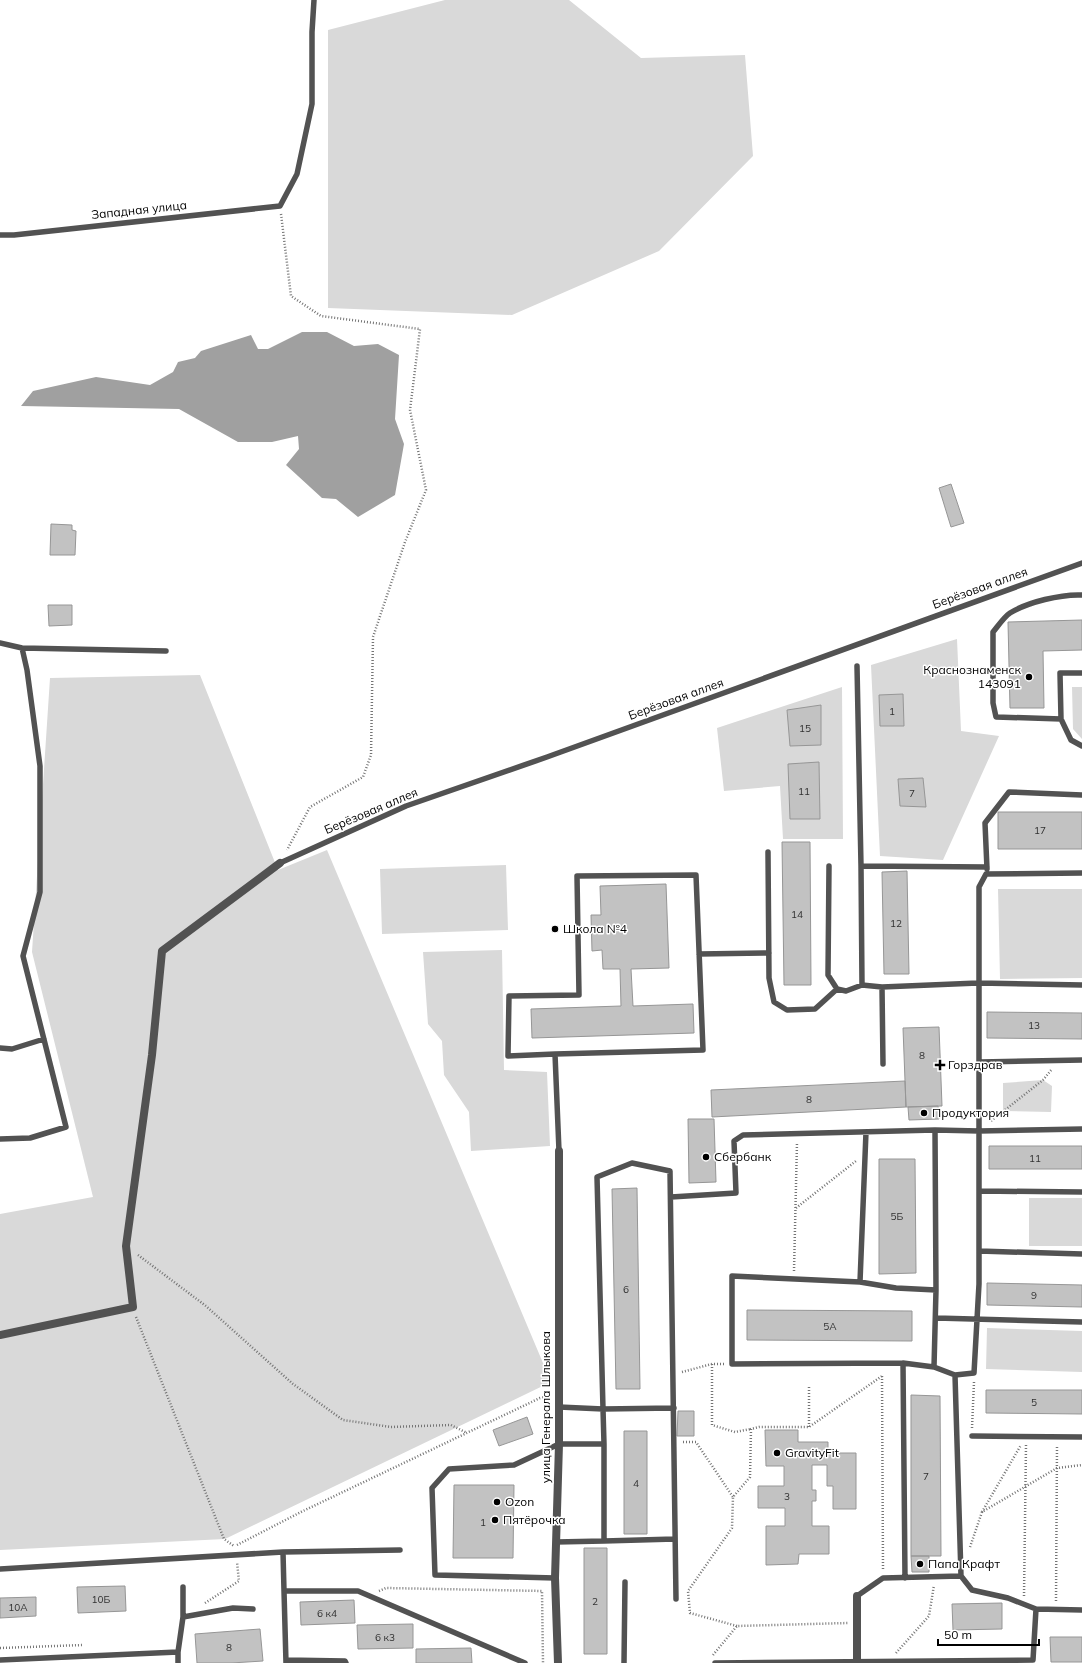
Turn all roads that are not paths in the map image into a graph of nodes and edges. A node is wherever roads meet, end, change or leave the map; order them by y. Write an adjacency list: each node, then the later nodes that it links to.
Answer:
1 (314, 0): 2 (lane, Западная улица)
2 (0, 235)
3 (1082, 563): 14 (lane, Берёзовая аллея)
4 (1082, 595): 10 (lane)
5 (0, 644): 6 (lane)
6 (22, 648): 7 (lane); 27 (lane)
7 (166, 651)
8 (857, 666): 16 (lane)
9 (1082, 673): 10 (lane)
10 (1061, 719): 11 (lane)
11 (1082, 746)
12 (1082, 795): 17 (lane)
13 (768, 852): 20 (lane)
14 (280, 863): 49 (street)
15 (828, 866): 26 (lane)
16 (861, 866): 17 (lane); 23 (lane)
17 (987, 867): 19 (lane)
18 (1082, 873): 19 (lane)
19 (986, 874): 22 (lane)
20 (769, 953): 21 (lane); 26 (lane)
21 (699, 954): 29 (lane); 29 (lane)
22 (978, 983): 24 (lane); 25 (lane); 31 (lane)
23 (862, 985): 25 (lane); 26 (lane)
24 (1082, 985)
25 (882, 987): 32 (lane)
26 (837, 989)
27 (44, 1039): 28 (lane); 37 (lane)
28 (0, 1048)
29 (555, 1054): 38 (lane)
30 (1082, 1060): 31 (lane)
31 (980, 1062): 35 (lane)
32 (882, 1064)
33 (1082, 1128): 35 (lane)
34 (935, 1130): 35 (lane); 36 (lane); 45 (lane)
35 (979, 1131): 39 (lane)
36 (866, 1132): 41 (lane); 44 (lane)
37 (0, 1139)
38 (559, 1151): 53 (street, улица Генерала Шлыкова)
39 (979, 1191): 40 (lane); 42 (lane)
40 (1082, 1192)
41 (671, 1197): 54 (lane); 55 (lane)
42 (979, 1251): 43 (lane); 47 (lane)
43 (1082, 1254)
44 (860, 1282): 45 (lane); 50 (lane)
45 (936, 1290): 46 (lane)
46 (936, 1318): 47 (lane); 51 (lane)
47 (977, 1319): 48 (lane); 52 (lane)
48 (1082, 1322)
49 (0, 1335)
50 (903, 1363): 51 (lane); 68 (lane)
51 (934, 1367): 52 (lane)
52 (955, 1375): 66 (lane)
53 (559, 1407): 54 (lane); 58 (street, улица Генерала Шлыкова)
54 (603, 1408): 55 (lane); 59 (lane)
55 (674, 1408): 60 (lane)
56 (972, 1436): 57 (lane)
57 (1082, 1437)
58 (559, 1444): 59 (lane); 62 (street, улица Генерала Шлыкова); 67 (lane)
59 (604, 1444): 61 (lane)
60 (675, 1538): 61 (lane); 73 (lane)
61 (604, 1541): 62 (lane)
62 (556, 1542): 67 (street, улица Генерала Шлыкова)
63 (400, 1550): 64 (lane)
64 (283, 1552): 65 (lane); 71 (lane)
65 (0, 1569)
66 (961, 1576): 68 (lane); 75 (lane)
67 (555, 1578): 85 (street, улица Генерала Шлыкова)
68 (905, 1578): 72 (lane)
69 (625, 1582): 86 (lane)
70 (183, 1587): 77 (lane)
71 (284, 1591): 80 (lane); 84 (lane)
72 (857, 1596): 81 (street)
73 (676, 1600)
74 (253, 1609): 77 (lane)
75 (1036, 1609): 76 (lane); 81 (lane)
76 (1082, 1610)
77 (183, 1617): 78 (lane)
78 (178, 1652): 79 (lane); 82 (lane)
79 (0, 1660)
80 (286, 1662): 83 (lane)
81 (857, 1662): 87 (lane)
82 (178, 1663)
83 (346, 1663)
84 (525, 1663)
85 (558, 1663)
86 (624, 1663)
87 (715, 1663)

